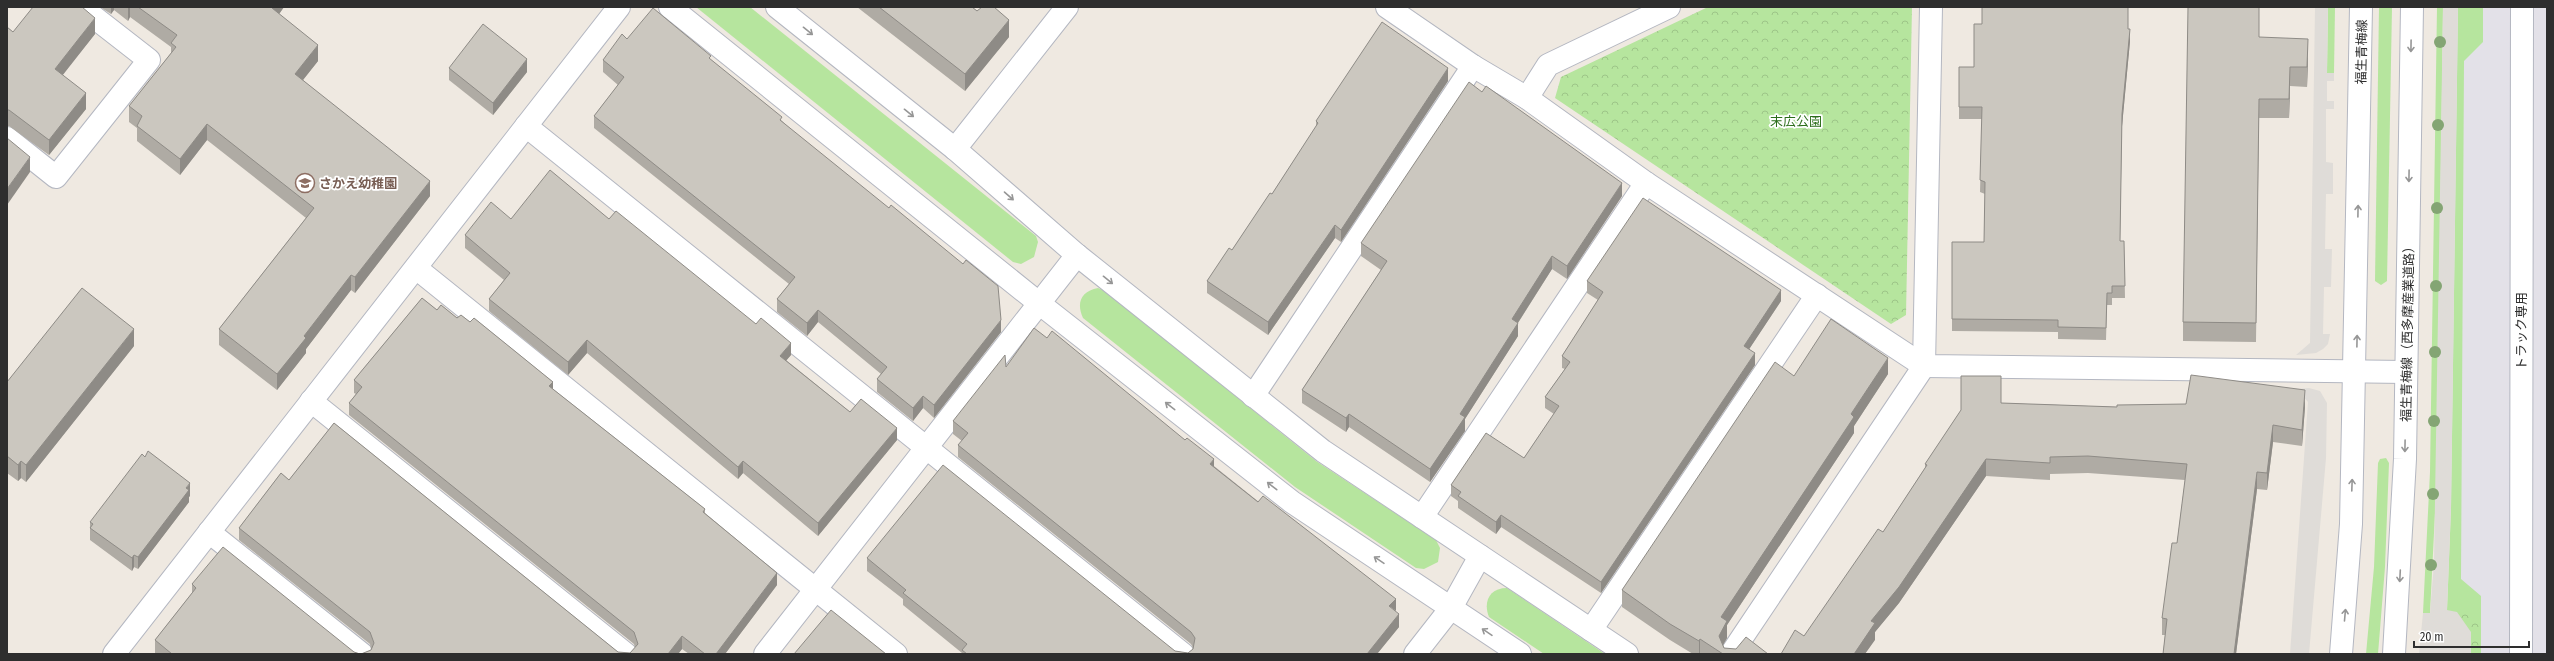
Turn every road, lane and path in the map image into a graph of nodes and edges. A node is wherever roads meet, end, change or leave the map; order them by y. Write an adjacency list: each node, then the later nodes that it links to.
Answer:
1 (81, 7): 15 (street)
2 (619, 7): 14 (street)
3 (670, 7): 21 (street)
4 (777, 7): 16 (street, one-way to 16)
5 (1067, 7): 16 (street)
6 (1386, 7): 12 (street)
7 (1669, 7): 13 (street)
8 (1931, 7): 22 (street)
9 (2362, 7): 23 (street, 福生青梅線, one-way to 9)
10 (2412, 7): 24 (street, 福生青梅線（西多摩産業道路）, one-way to 24)
11 (2522, 7): 46 (street, トラック専用)
12 (1473, 66): 13 (street); 25 (street)
13 (1527, 98): 17 (street)
14 (526, 126): 19 (street); 27 (street)
15 (7, 138)
16 (955, 149): 18 (street, one-way to 18)
17 (1646, 183): 20 (street); 28 (street)
18 (1077, 255): 21 (street); 25 (street, one-way to 25)
19 (416, 268): 26 (street); 31 (street)
20 (1817, 295): 22 (street); 33 (street)
21 (1040, 304): 27 (street); 32 (street, one-way to 21)
22 (1924, 366): 23 (street); 43 (street)
23 (2356, 371): 24 (street); 44 (street, one-way to 23)
24 (2406, 372): 45 (street, 福生青梅線（西多摩産業道路）, one-way to 45)
25 (1253, 396): 28 (street)
26 (311, 401): 29 (street); 36 (street)
27 (927, 448): 31 (street); 39 (street)
28 (1422, 517): 30 (street)
29 (210, 532): 34 (street); 35 (street)
30 (1480, 556): 32 (street); 33 (street)
31 (816, 589): 37 (street); 38 (street)
32 (1451, 608): 40 (street); 41 (street, one-way to 32)
33 (1591, 630): 42 (street)
34 (114, 654)
35 (362, 654)
36 (626, 654)
37 (765, 654)
38 (896, 654)
39 (1183, 654)
40 (1415, 654)
41 (1520, 654)
42 (1627, 654)
43 (1731, 654)
44 (2341, 654)
45 (2394, 654)
46 (2521, 654)

